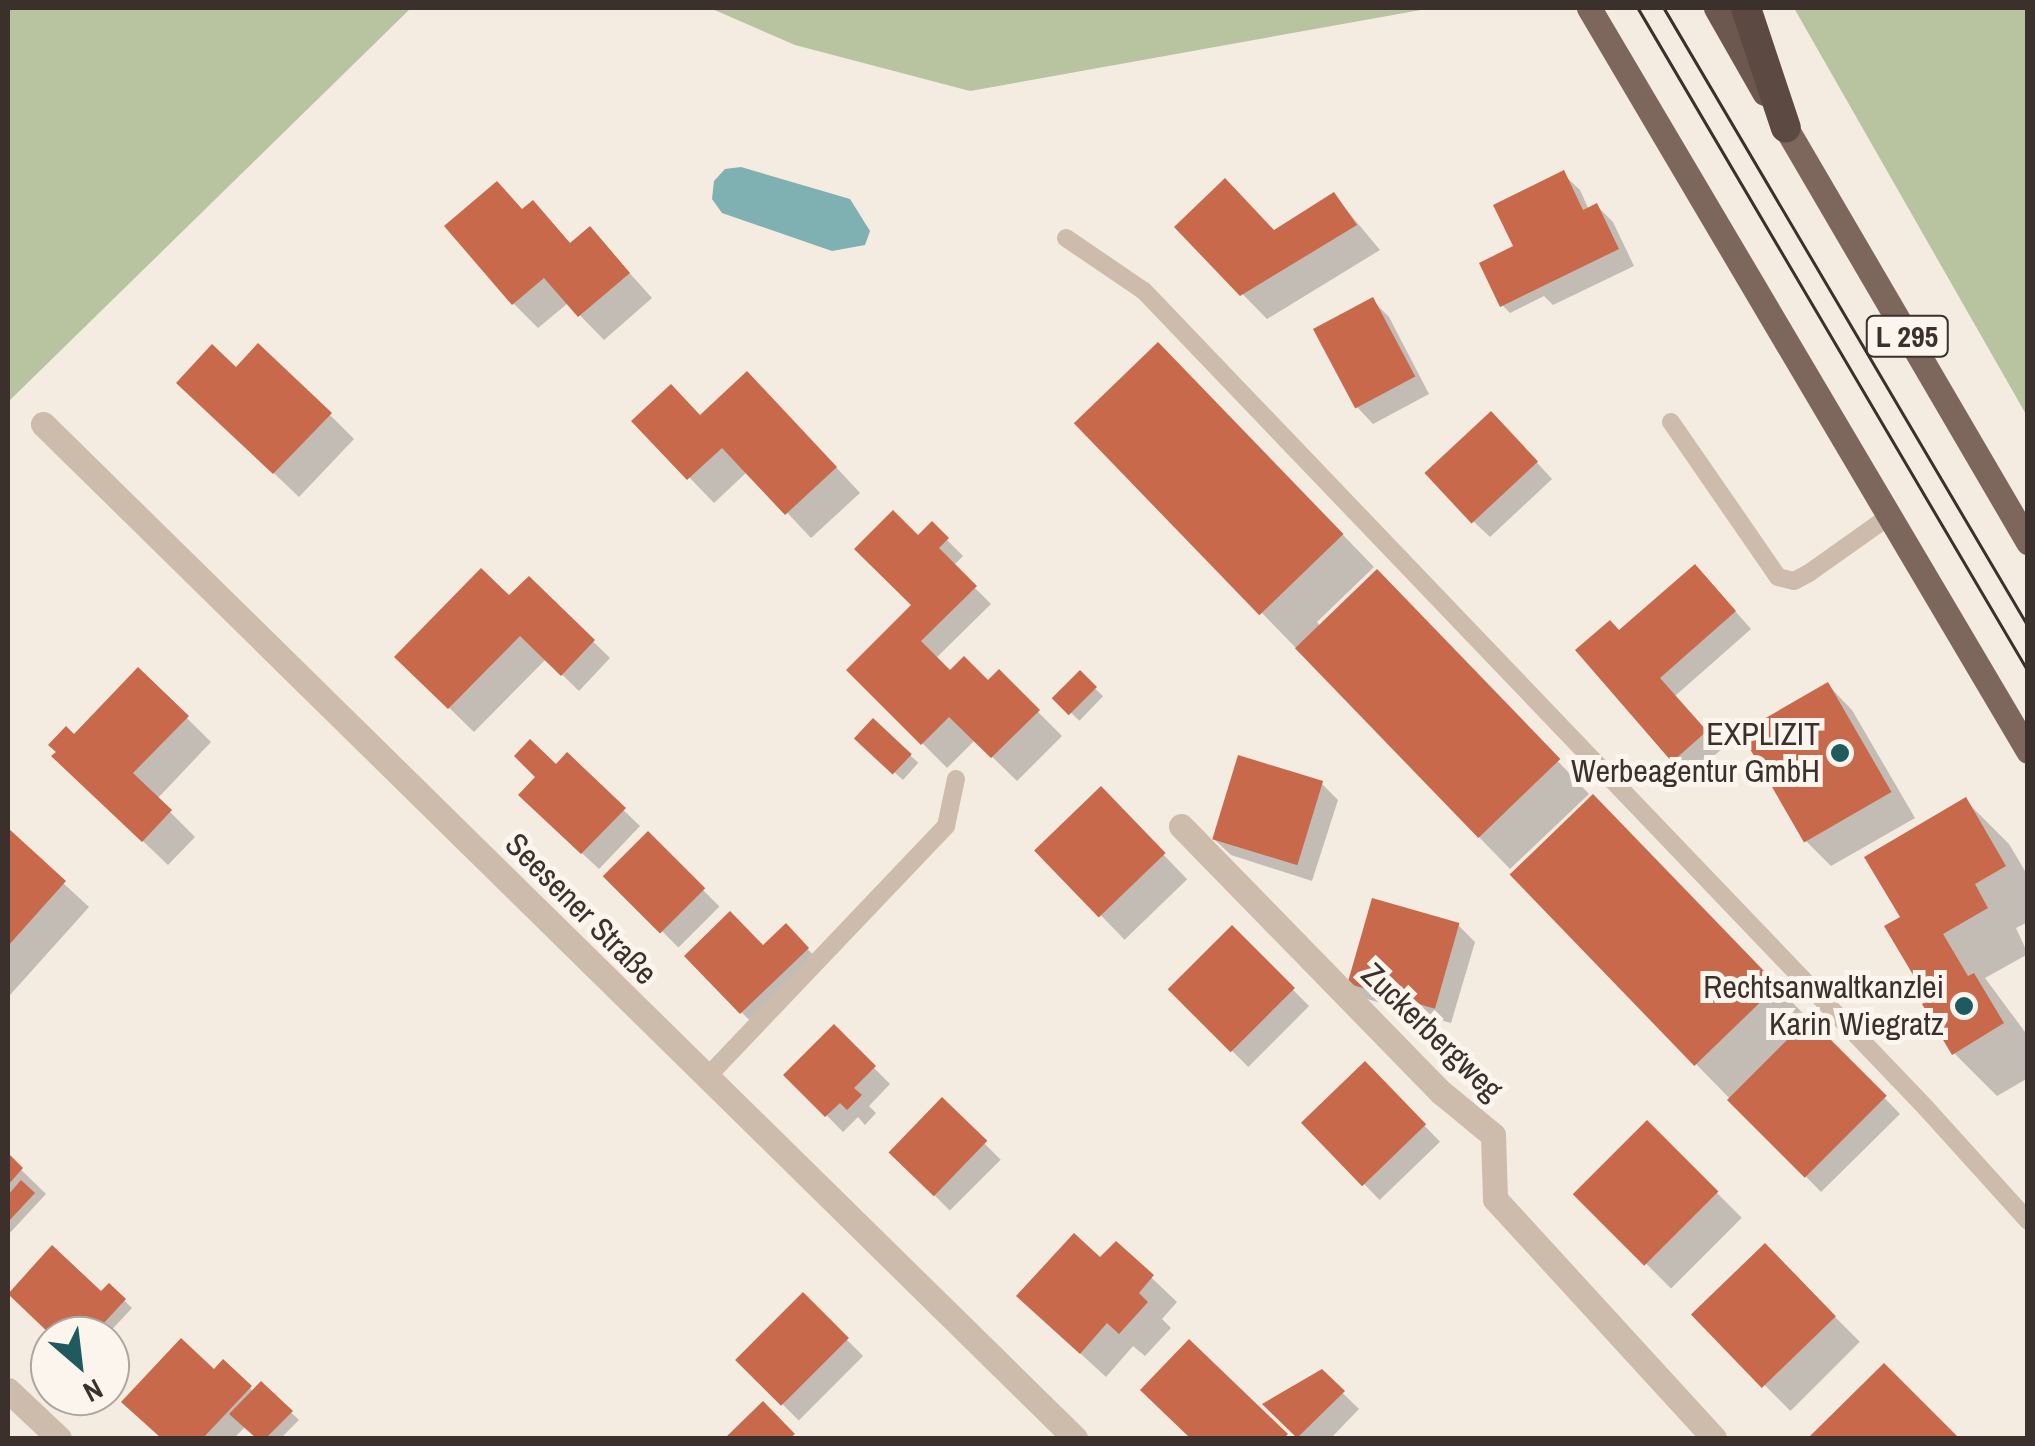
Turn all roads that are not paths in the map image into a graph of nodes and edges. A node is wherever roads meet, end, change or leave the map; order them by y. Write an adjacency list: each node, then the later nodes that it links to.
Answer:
1 (1589, 8): 8 (main road)
2 (1718, 8): 4 (highway)
3 (1746, 8): 4 (highway)
4 (1786, 128): 9 (main road, L 295)
5 (1066, 238): 14 (lane)
6 (1671, 422): 8 (lane)
7 (43, 424): 13 (street, Seesener Straße)
8 (1888, 518): 10 (main road)
9 (2028, 542)
10 (2028, 751)
11 (956, 779): 13 (lane)
12 (1181, 826): 18 (street, Zuckerbergweg)
13 (708, 1077): 17 (street, Seesener Straße)
14 (2028, 1222)
15 (8, 1390): 16 (street)
16 (59, 1438)
17 (1075, 1438)
18 (1714, 1438)

